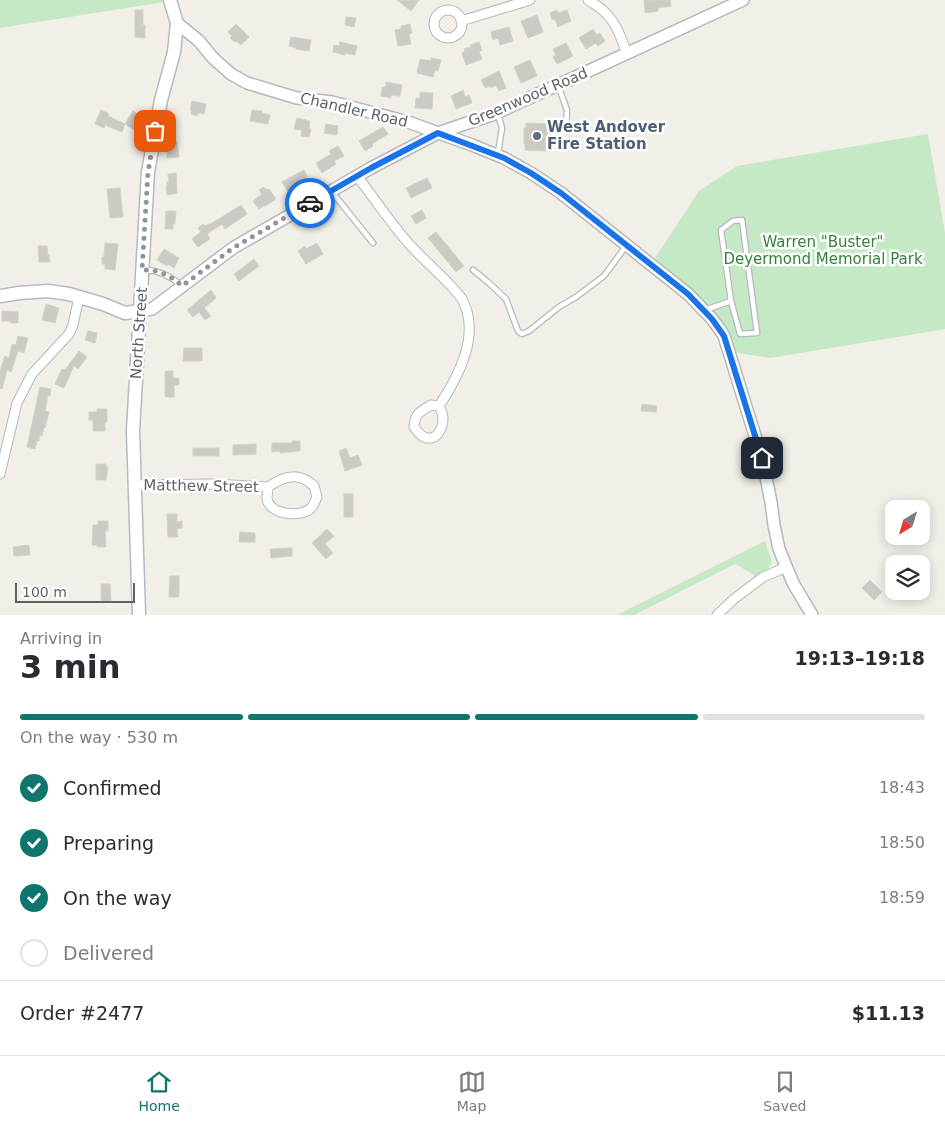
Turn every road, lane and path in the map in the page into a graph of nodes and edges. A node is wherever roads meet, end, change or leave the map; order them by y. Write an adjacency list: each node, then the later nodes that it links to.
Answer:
1 (170, 0): 6 (main road)
2 (530, 0): 5 (street)
3 (588, 0): 7 (street)
4 (743, 0): 7 (street, Greenwood Road)
5 (461, 21)
6 (177, 23): 11 (street, Chandler Road); 17 (main road, North Street)
7 (627, 54): 8 (street, Greenwood Road)
8 (558, 85): 9 (street, Greenwood Road); 10 (lane)
9 (498, 113): 11 (street, Greenwood Road); 12 (lane)
10 (566, 129)
11 (438, 133): 12 (street, Chandler Road); 13 (street, Greenwood Road)
12 (498, 156): 16 (street, Chandler Road)
13 (357, 176): 14 (street, Greenwood Road); 25 (street)
14 (332, 191): 15 (lane); 19 (street, Greenwood Road)
15 (373, 243)
16 (627, 245): 18 (lane); 24 (street, Chandler Road)
17 (142, 270): 19 (lane); 23 (main road, North Street)
18 (473, 270)
19 (182, 286): 23 (street, Greenwood Road)
20 (0, 296): 21 (main road)
21 (79, 297): 23 (main road); 26 (street)
22 (731, 301): 22 (lane); 24 (lane)
23 (140, 311): 27 (main road, North Street)
24 (704, 311): 29 (street, Chandler Road)
25 (439, 406)
26 (0, 474)
27 (134, 485): 28 (street, Matthew Street); 30 (main road, North Street)
28 (268, 487): 28 (street, Matthew Street)
29 (787, 567): 31 (street); 32 (street, Chandler Road)
30 (139, 615)
31 (717, 615)
32 (812, 615)

